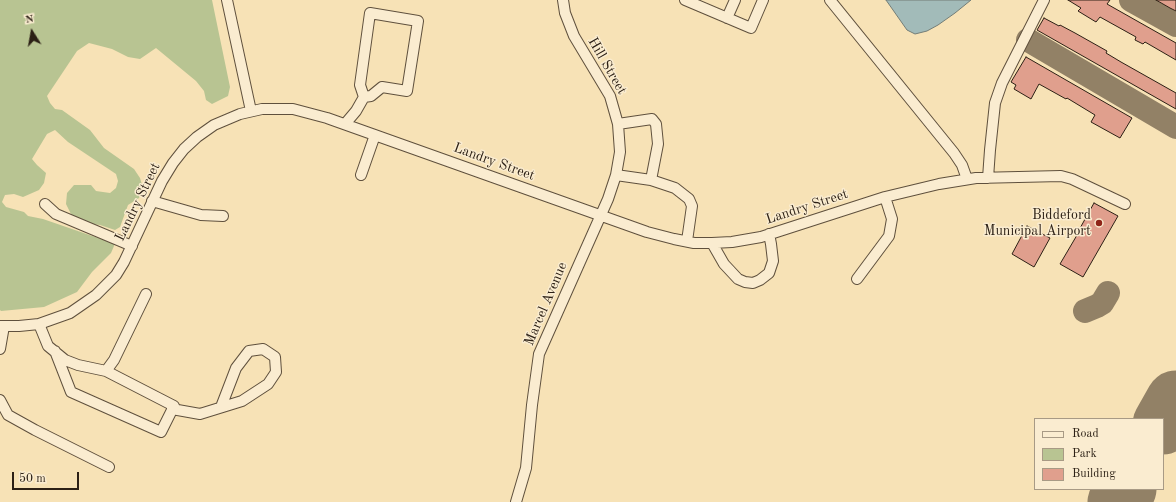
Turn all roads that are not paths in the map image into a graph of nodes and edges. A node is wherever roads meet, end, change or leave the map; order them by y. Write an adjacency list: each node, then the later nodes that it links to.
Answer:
1 (227, 0): 11 (street)
2 (563, 0): 13 (street, Hill Street)
3 (685, 0): 8 (street)
4 (735, 0): 9 (street)
5 (763, 0): 9 (street)
6 (830, 0): 18 (street)
7 (1044, 0): 17 (street)
8 (703, 3): 9 (street)
9 (727, 18)
10 (364, 97): 10 (street); 12 (street)
11 (251, 111): 12 (street, Landry Street); 21 (street, Landry Street)
12 (346, 124): 14 (street, Landry Street)
13 (618, 124): 16 (street, Hill Street); 19 (street)
14 (375, 135): 15 (street); 25 (street, Landry Street)
15 (362, 175)
16 (616, 175): 19 (street); 25 (street, Hill Street)
17 (988, 178): 18 (street, Landry Street); 23 (street, Landry Street)
18 (967, 179): 20 (street, Landry Street)
19 (651, 180): 27 (street)
20 (884, 197): 26 (street, Landry Street); 30 (street)
21 (152, 201): 24 (street); 29 (street, Landry Street)
22 (45, 204): 29 (street)
23 (1124, 204)
24 (223, 216)
25 (600, 216): 27 (street, Landry Street); 41 (street, Marcel Avenue)
26 (768, 234): 28 (street, Landry Street); 28 (street)
27 (687, 241): 28 (street, Landry Street)
28 (712, 244)
29 (132, 246): 32 (street, Landry Street)
30 (858, 279)
31 (146, 294): 36 (street)
32 (39, 324): 33 (street, Landry Street); 35 (street)
33 (2, 326): 34 (street)
34 (0, 349)
35 (55, 352): 36 (street); 39 (street)
36 (106, 371): 39 (street)
37 (0, 400): 40 (street)
38 (222, 407): 38 (street); 39 (street)
39 (172, 409)
40 (108, 466)
41 (516, 502)

